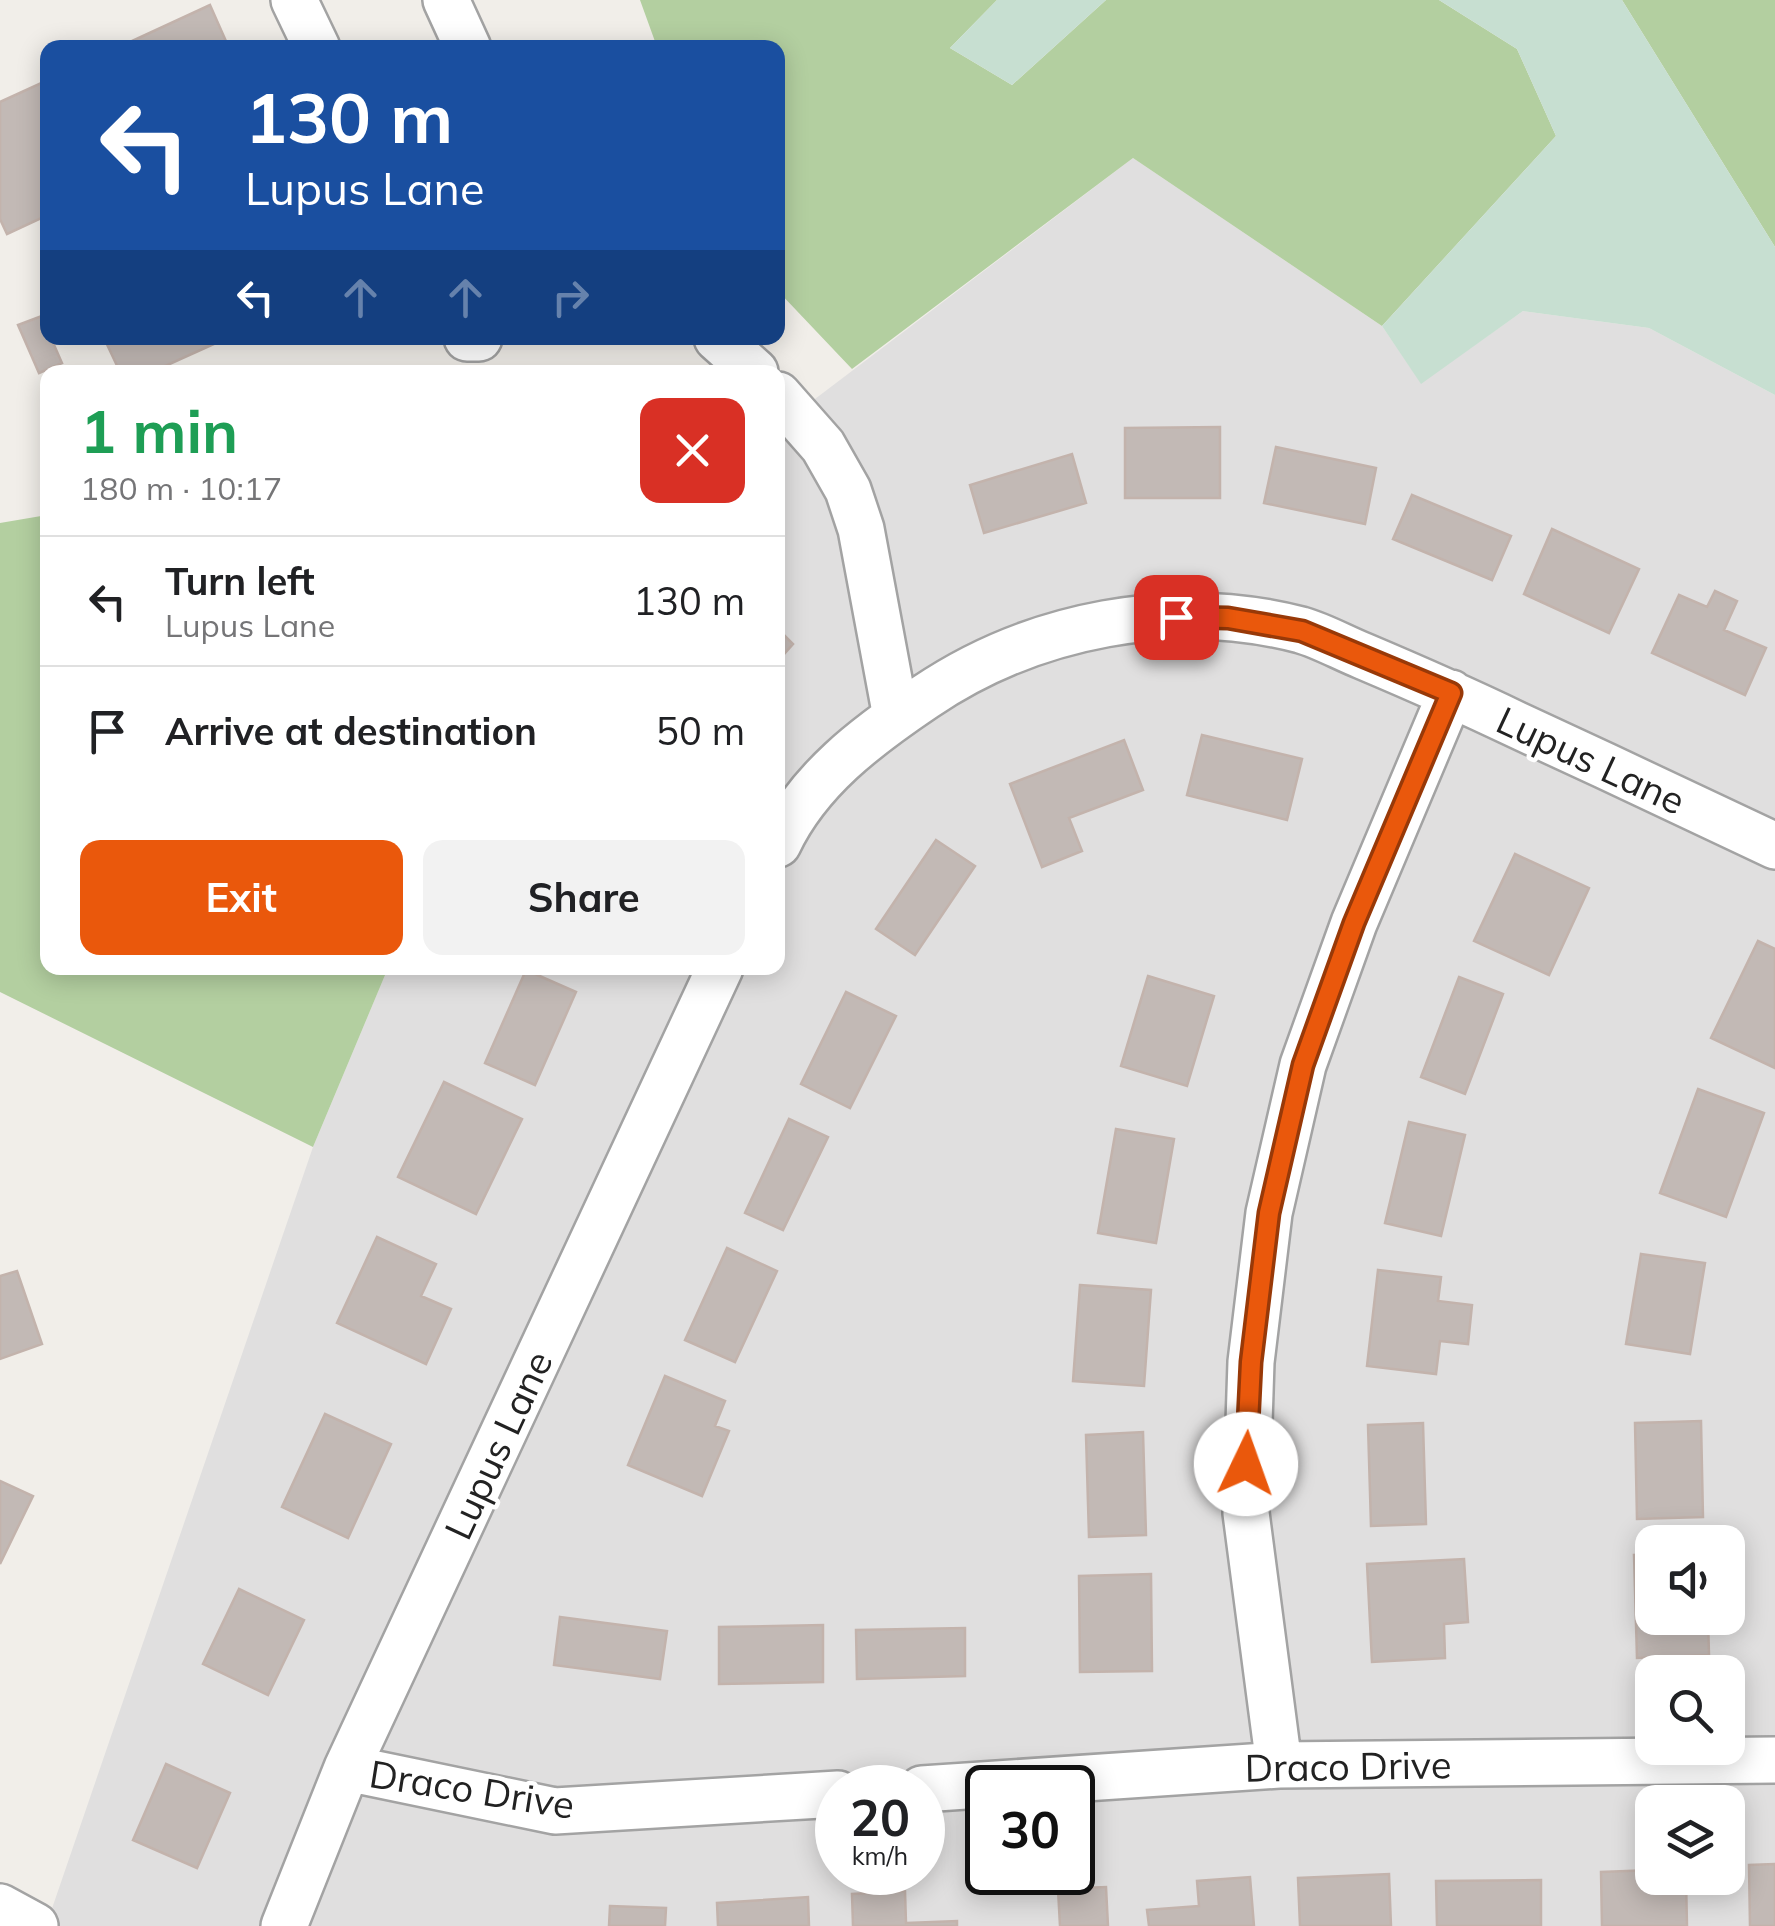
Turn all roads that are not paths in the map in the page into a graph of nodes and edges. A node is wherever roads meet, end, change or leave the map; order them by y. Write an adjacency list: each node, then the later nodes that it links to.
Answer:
1 (294, 0): 3 (street)
2 (446, 0): 4 (street)
3 (313, 40)
4 (464, 40)
5 (725, 345): 6 (street)
6 (747, 365)
7 (785, 403): 9 (street)
8 (1451, 693): 9 (street, Lupus Lane); 11 (street, Lupus Lane); 14 (street)
9 (896, 716): 10 (street, Lupus Lane)
10 (785, 829)
11 (1775, 846)
12 (717, 975): 15 (street, Lupus Lane)
13 (1775, 1760): 14 (street, Draco Drive)
14 (1279, 1765): 16 (street, Draco Drive)
15 (347, 1768): 17 (street, Draco Drive); 20 (street, Lupus Lane)
16 (945, 1787)
17 (815, 1795)
18 (0, 1907): 19 (street)
19 (36, 1926)
20 (284, 1926)

